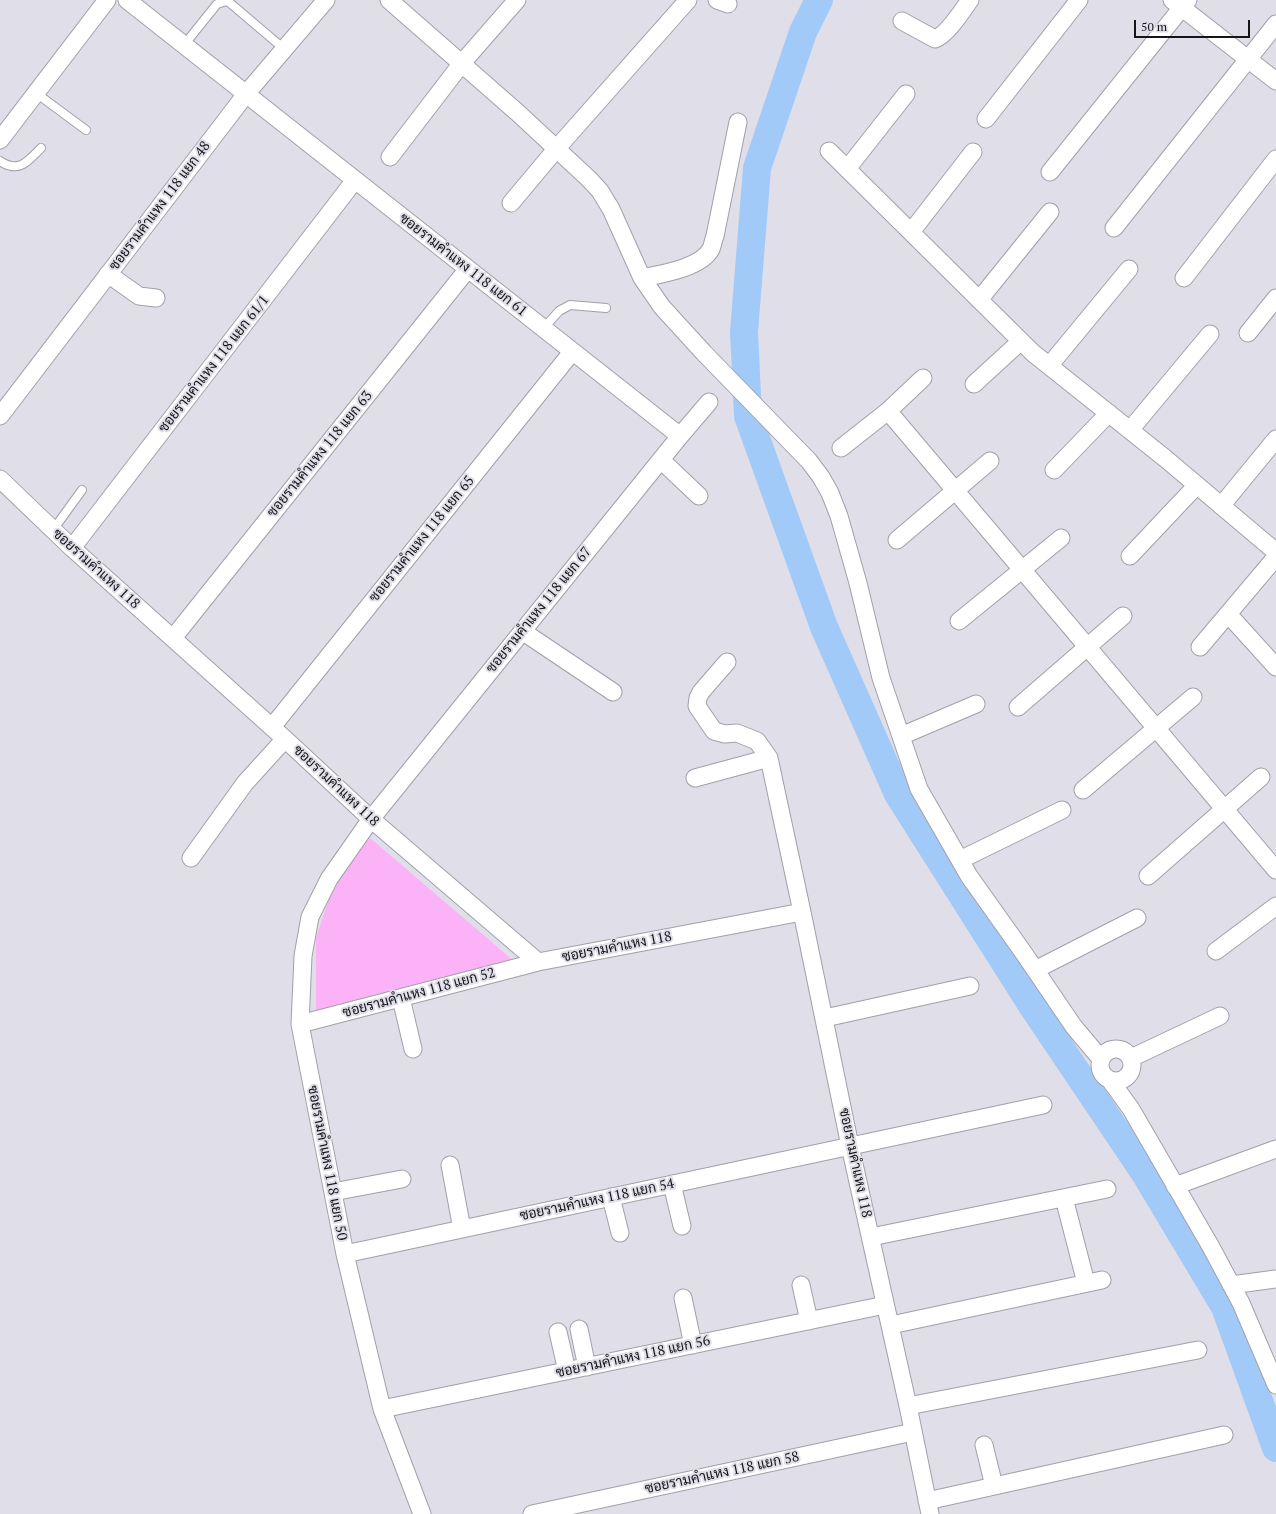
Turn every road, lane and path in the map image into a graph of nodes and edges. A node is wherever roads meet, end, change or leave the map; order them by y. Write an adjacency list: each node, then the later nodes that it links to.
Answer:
1 (107, 0): 17 (street)
2 (127, 0): 12 (street, ซอยรามคำแหง 118 แยก 61)
3 (326, 0): 13 (street, ซอยรามคำแหง 118 แยก 48)
4 (389, 0): 15 (street)
5 (517, 0): 15 (street)
6 (688, 0): 25 (street)
7 (970, 0): 10 (street)
8 (1079, 0): 20 (street)
9 (1180, 3): 14 (street); 32 (street)
10 (902, 21)
11 (1276, 24): 14 (street)
12 (184, 45): 13 (lane); 18 (street, ซอยรามคำแหง 118 แยก 61)
13 (283, 48): 18 (street, ซอยรามคำแหง 118 แยก 48)
14 (1248, 60): 16 (street); 36 (street)
15 (462, 63): 25 (street); 28 (street)
16 (1276, 81)
17 (36, 92): 22 (lane); 23 (street)
18 (246, 94): 33 (street, ซอยรามคำแหง 118 แยก 61); 40 (street, ซอยรามคำแหง 118 แยก 48)
19 (906, 94): 31 (street)
20 (986, 119)
21 (738, 122): 41 (street)
22 (86, 130)
23 (0, 140)
24 (40, 148): 29 (lane)
25 (557, 148): 34 (street); 41 (street)
26 (828, 151): 31 (street)
27 (973, 152): 37 (street)
28 (390, 157)
29 (0, 161)
30 (1274, 166): 42 (street)
31 (847, 169): 37 (street)
32 (1050, 172)
33 (356, 180): 39 (street, ซอยรามคำแหง 118 แยก 61); 75 (street, ซอยรามคำแหง 118 แยก 61/1)
34 (511, 203)
35 (1050, 212): 45 (street)
36 (1114, 228)
37 (911, 232): 45 (street)
38 (1128, 269): 52 (street)
39 (467, 270): 47 (street, ซอยรามคำแหง 118 แยก 61); 84 (street, ซอยรามคำแหง 118 แยก 63)
40 (108, 274): 43 (street); 58 (street, ซอยรามคำแหง 118 แยก 48)
41 (642, 278): 95 (street)
42 (1184, 278)
43 (156, 298)
44 (1276, 298): 48 (street)
45 (979, 300): 50 (street)
46 (606, 308): 47 (lane)
47 (543, 329): 51 (street, ซอยรามคำแหง 118 แยก 61)
48 (1248, 333)
49 (1210, 334): 59 (street)
50 (1021, 341): 52 (street); 54 (street)
51 (572, 352): 60 (street, ซอยรามคำแหง 118 แยก 61); 93 (street, ซอยรามคำแหง 118 แยก 65)
52 (1049, 366): 57 (street)
53 (923, 378): 56 (street)
54 (974, 384)
55 (709, 402): 60 (street, ซอยรามคำแหง 118 แยก 67)
56 (888, 411): 62 (street); 69 (street)
57 (1109, 414): 59 (street); 65 (street)
58 (0, 416)
59 (1130, 430): 67 (street)
60 (680, 436): 63 (street, ซอยรามคำแหง 118 แยก 67)
61 (1276, 439): 71 (street)
62 (841, 448)
63 (661, 460): 70 (street); 83 (street, ซอยรามคำแหง 118 แยก 67)
64 (990, 461): 69 (street)
65 (1054, 470)
66 (0, 479): 72 (street, ซอยรามคำแหง 118)
67 (1197, 485): 71 (street); 77 (street)
68 (82, 490): 72 (lane)
69 (955, 490): 74 (street); 79 (street)
70 (699, 496)
71 (1221, 506): 76 (street)
72 (53, 530): 75 (street, ซอยรามคำแหง 118)
73 (1061, 538): 79 (street)
74 (897, 540)
75 (72, 548): 84 (street, ซอยรามคำแหง 118)
76 (1276, 552)
77 (1130, 556)
78 (1276, 557): 80 (street)
79 (1022, 569): 82 (street); 85 (street)
80 (1228, 614): 86 (street); 88 (street)
81 (1123, 616): 85 (street)
82 (959, 621)
83 (522, 631): 89 (street); 103 (street, ซอยรามคำแหง 118 แยก 67)
84 (173, 638): 93 (street, ซอยรามคำแหง 118)
85 (1088, 647): 92 (street); 94 (street)
86 (1200, 647)
87 (727, 662): 97 (street)
88 (1276, 667)
89 (613, 692)
90 (1193, 697): 94 (street)
91 (976, 704): 95 (street)
92 (1018, 707)
93 (272, 727): 96 (street, ซอยรามคำแหง 118)
94 (1157, 728): 100 (street); 101 (street)
95 (901, 736): 105 (street)
96 (285, 739): 103 (street, ซอยรามคำแหง 118); 104 (street)
97 (768, 758): 99 (street); 109 (street)
98 (1261, 777): 101 (street)
99 (695, 778)
100 (1083, 790)
101 (1225, 808): 106 (street); 107 (street)
102 (1062, 810): 105 (street)
103 (371, 819): 112 (street, ซอยรามคำแหง 118); 118 (street, ซอยรามคำแหง 118 แยก 50)
104 (191, 858)
105 (960, 860): 113 (street)
106 (1276, 870)
107 (1148, 876)
108 (1276, 906): 111 (street)
109 (802, 912): 112 (street, ซอยรามคำแหง 118); 117 (street, ซอยรามคำแหง 118)
110 (1137, 918): 113 (street)
111 (1216, 951)
112 (538, 962): 115 (street, ซอยรามคำแหง 118 แยก 52)
113 (1035, 970): 121 (street)
114 (970, 986): 117 (street)
115 (401, 998): 118 (street, ซอยรามคำแหง 118 แยก 52); 119 (street)
116 (1220, 1016): 120 (street)
117 (825, 1018): 124 (street, ซอยรามคำแหง 118)
118 (300, 1024): 131 (street, ซอยรามคำแหง 118 แยก 50)
119 (413, 1049)
120 (1131, 1058): 121 (street); 122 (street)
121 (1101, 1059): 122 (street)
122 (1110, 1080): 129 (street)
123 (1043, 1105): 124 (street, ซอยรามคำแหง 118 แยก 54)
124 (850, 1146): 128 (street, ซอยรามคำแหง 118 แยก 54); 137 (street, ซอยรามคำแหง 118)
125 (1276, 1149): 129 (street)
126 (450, 1165): 135 (street)
127 (402, 1179): 131 (street)
128 (672, 1184): 132 (street, ซอยรามคำแหง 118 แยก 54); 134 (street)
129 (1175, 1186): 141 (street)
130 (1107, 1189): 133 (street)
131 (333, 1192): 138 (street, ซอยรามคำแหง 118 แยก 50)
132 (611, 1197): 135 (street, ซอยรามคำแหง 118 แยก 54); 136 (street)
133 (1064, 1198): 137 (street); 145 (street)
134 (682, 1226)
135 (462, 1229): 138 (street, ซอยรามคำแหง 118 แยก 54)
136 (620, 1233)
137 (871, 1237): 143 (street, ซอยรามคำแหง 118)
138 (345, 1254): 154 (street, ซอยรามคำแหง 118 แยก 50)
139 (1276, 1279): 141 (street)
140 (801, 1285): 144 (street)
141 (1231, 1285): 152 (street)
142 (683, 1298): 148 (street)
143 (885, 1305): 144 (street, ซอยรามคำแหง 118 แยก 56); 145 (street, ซอยรามคำแหง 118)
144 (809, 1321): 148 (street, ซอยรามคำแหง 118 แยก 56)
145 (890, 1325): 153 (street, ซอยรามคำแหง 118)
146 (579, 1329): 150 (street)
147 (558, 1332): 151 (street)
148 (693, 1345): 150 (street, ซอยรามคำแหง 118 แยก 56)
149 (1198, 1350): 153 (street)
150 (587, 1367): 151 (street, ซอยรามคำแหง 118 แยก 56)
151 (567, 1371): 154 (street, ซอยรามคำแหง 118 แยก 56)
152 (1276, 1385)
153 (908, 1406): 155 (street, ซอยรามคำแหง 118)
154 (382, 1409): 160 (street, ซอยรามคำแหง 118 แยก 50)
155 (913, 1432): 159 (street, ซอยรามคำแหง 118); 161 (street, ซอยรามคำแหง 118 แยก 58)
156 (1224, 1435): 158 (street)
157 (984, 1445): 158 (street)
158 (994, 1486): 159 (street)
159 (929, 1508)
160 (422, 1514)
161 (532, 1514)

